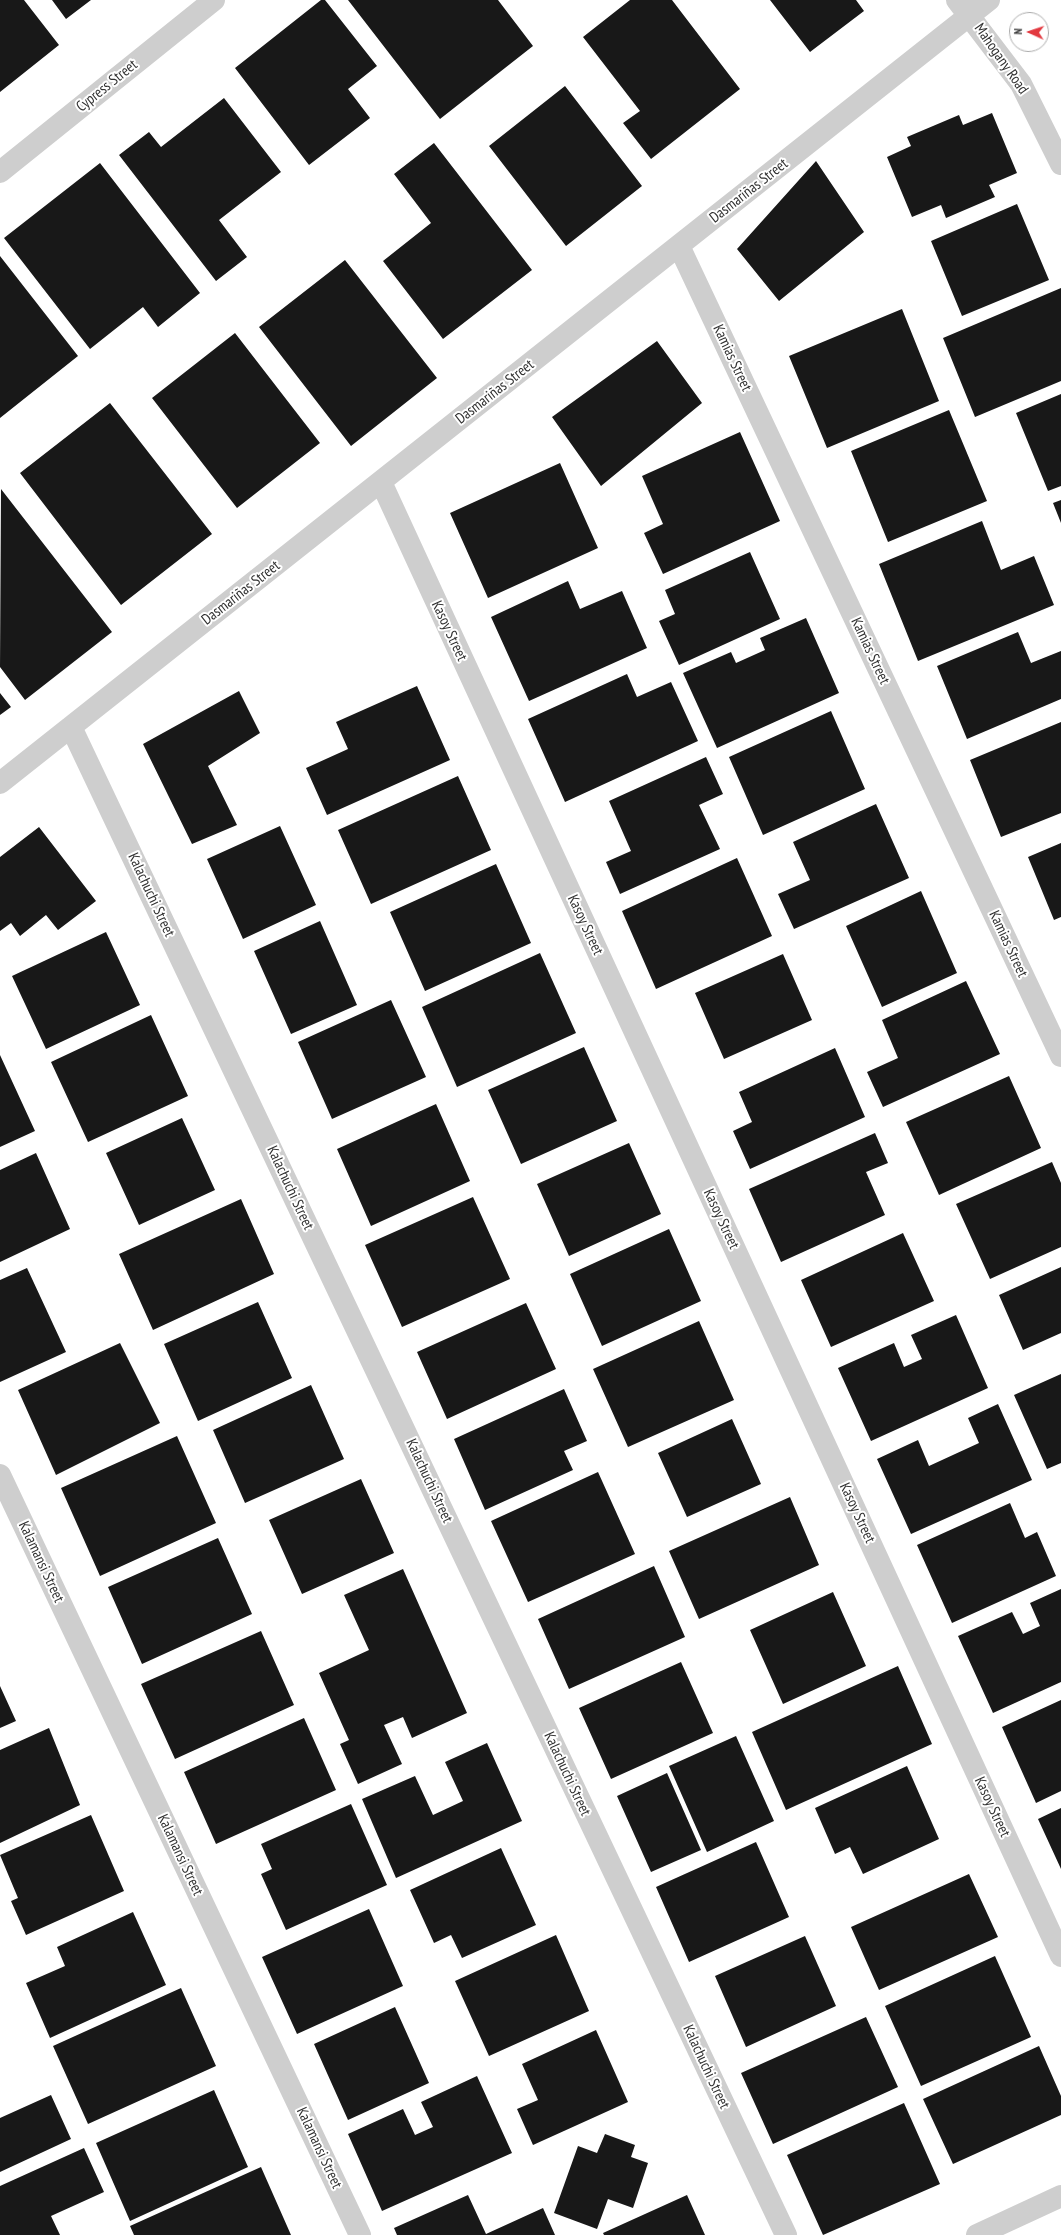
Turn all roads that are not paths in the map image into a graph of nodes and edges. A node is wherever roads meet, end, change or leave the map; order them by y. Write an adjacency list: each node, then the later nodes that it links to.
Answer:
1 (214, 0): 5 (street, Cypress Street)
2 (989, 0): 3 (street, Dasmariñas Street)
3 (963, 8): 4 (street, Mahogany Road); 6 (street, Dasmariñas Street)
4 (1061, 164)
5 (0, 172)
6 (680, 246): 7 (street, Dasmariñas Street); 10 (street, Kamias Street)
7 (381, 482): 8 (street, Dasmariñas Street); 12 (street, Kasoy Street)
8 (71, 727): 9 (street, Dasmariñas Street); 15 (street, Kalachuchi Street)
9 (0, 783)
10 (1061, 1056)
11 (0, 1475): 14 (street, Kalamansi Street)
12 (1061, 1956)
13 (1061, 2196): 16 (street)
14 (360, 2235)
15 (786, 2235)
16 (977, 2235)

